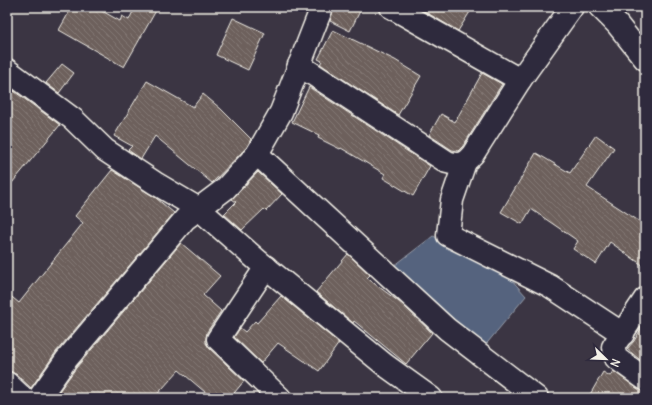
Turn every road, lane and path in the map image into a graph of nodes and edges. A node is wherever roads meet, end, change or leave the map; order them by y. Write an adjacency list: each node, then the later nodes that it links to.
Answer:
1 (322, 7): 6 (street)
2 (390, 7): 8 (street)
3 (572, 7): 8 (street)
4 (600, 7): 5 (street)
5 (644, 56)
6 (299, 65): 9 (street); 10 (street)
7 (7, 70): 11 (street)
8 (520, 80): 10 (street)
9 (257, 154): 11 (street); 21 (street)
10 (465, 162): 14 (street)
11 (199, 209): 12 (street); 18 (street)
12 (266, 267): 19 (street); 20 (street)
13 (645, 299): 14 (street)
14 (623, 334): 15 (street)
15 (645, 379)
16 (7, 383): 17 (street)
17 (23, 398)
18 (39, 398)
19 (280, 398)
20 (431, 398)
21 (537, 398)

